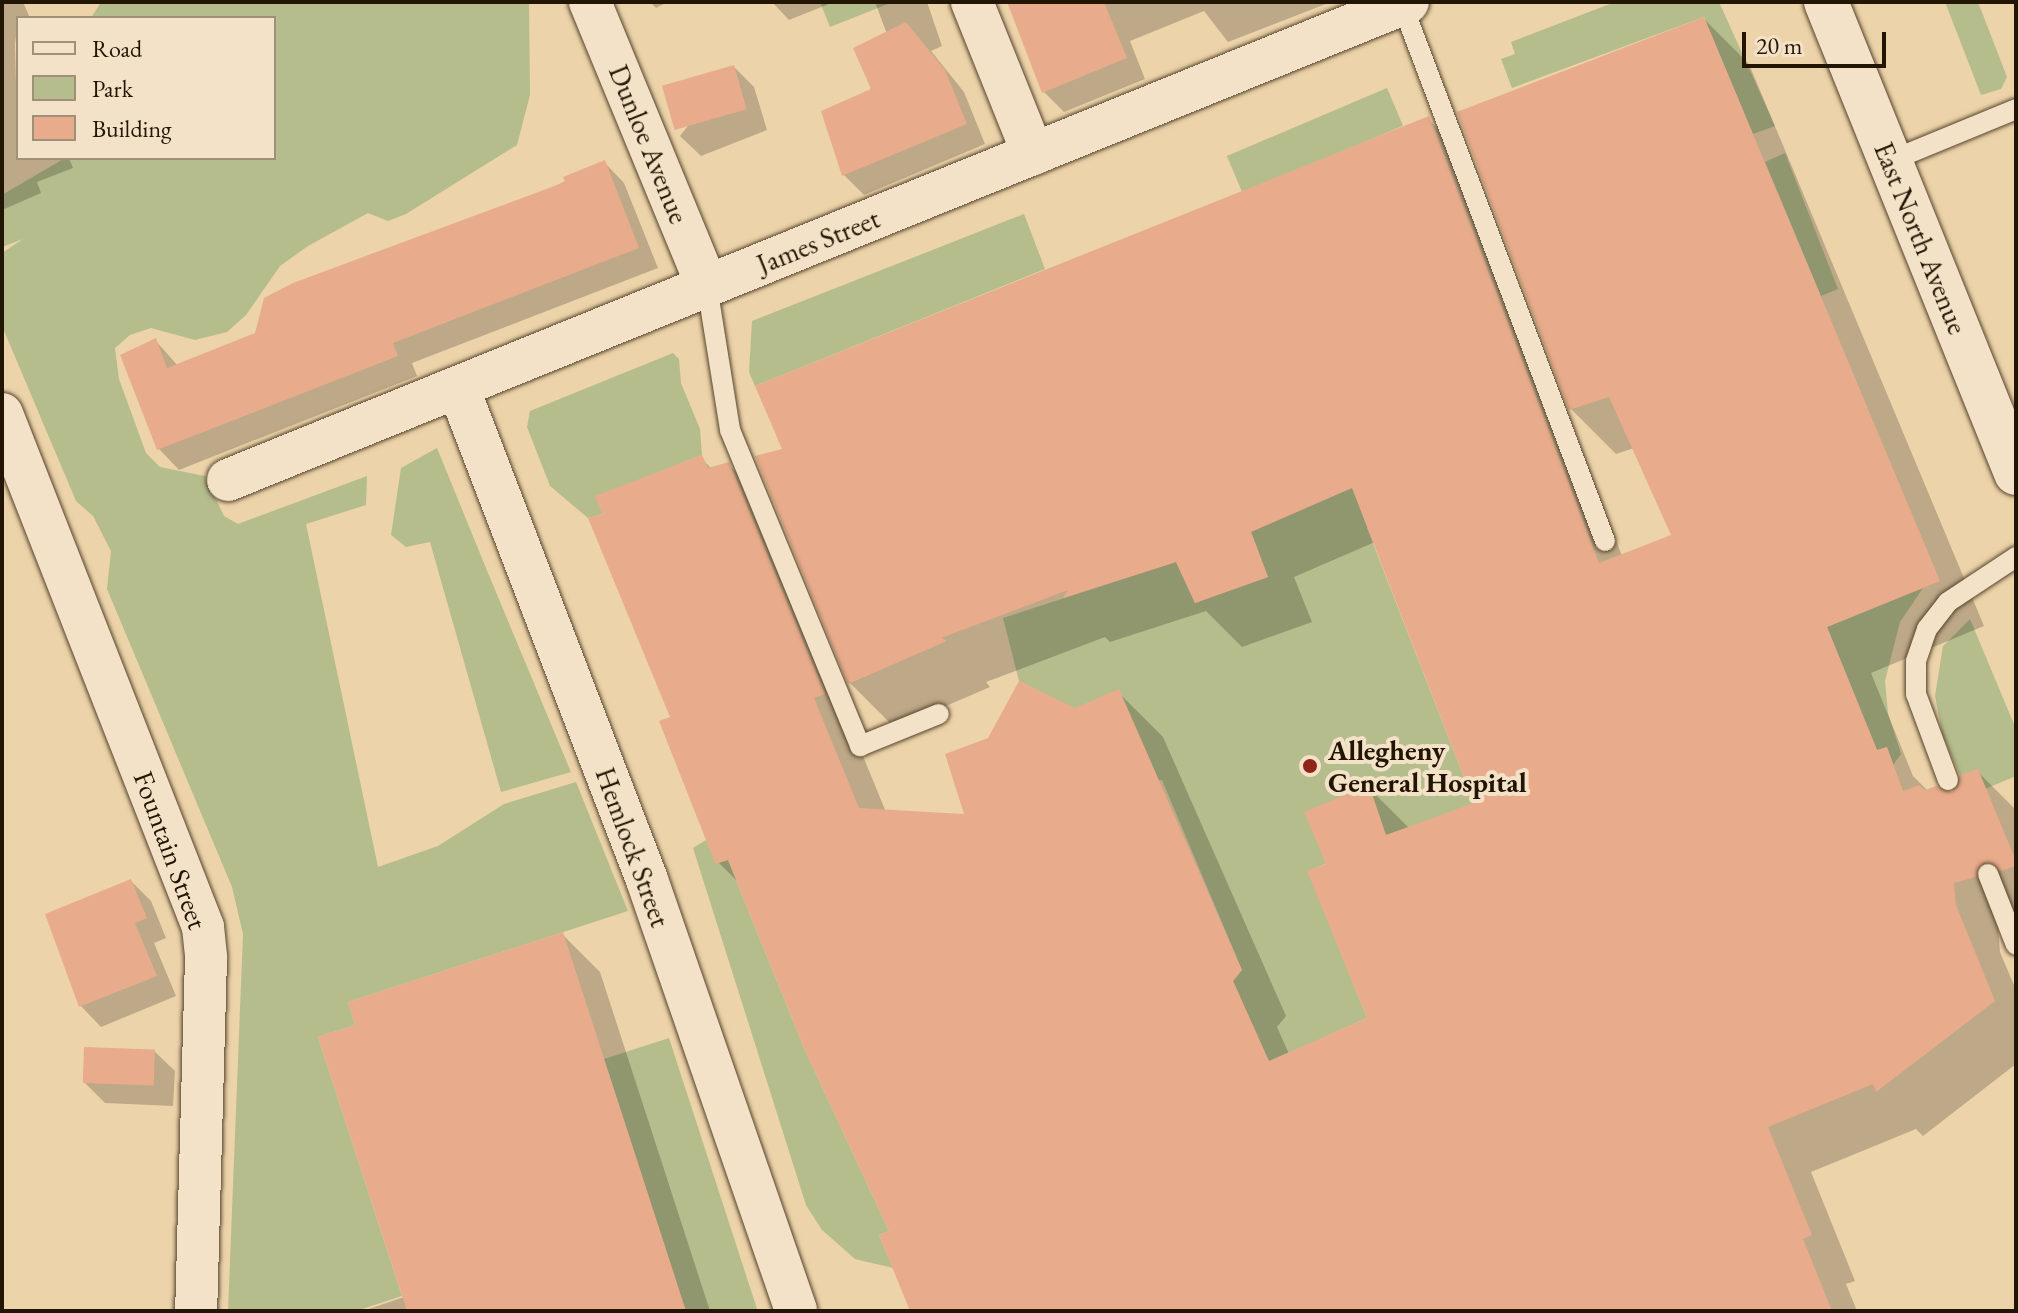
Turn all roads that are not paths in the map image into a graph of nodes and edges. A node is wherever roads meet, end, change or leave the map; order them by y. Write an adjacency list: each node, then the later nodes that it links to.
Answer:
1 (590, 2): 8 (street, Dunloe Avenue)
2 (972, 2): 6 (street)
3 (1826, 2): 7 (main road, East North Avenue)
4 (1405, 3): 6 (street, James Street); 13 (lane)
5 (2016, 109): 7 (lane)
6 (1033, 154): 8 (street, James Street)
7 (1890, 161): 11 (main road, East North Avenue)
8 (707, 286): 9 (street, James Street); 15 (lane)
9 (458, 387): 12 (street, James Street); 20 (street, Hemlock Street)
10 (2, 414): 19 (street, Fountain Street)
11 (2016, 473)
12 (228, 480)
13 (1605, 541)
14 (2016, 557): 16 (lane)
15 (939, 714)
16 (1948, 780)
17 (1988, 874): 18 (lane)
18 (2016, 945)
19 (196, 1311)
20 (796, 1311)

